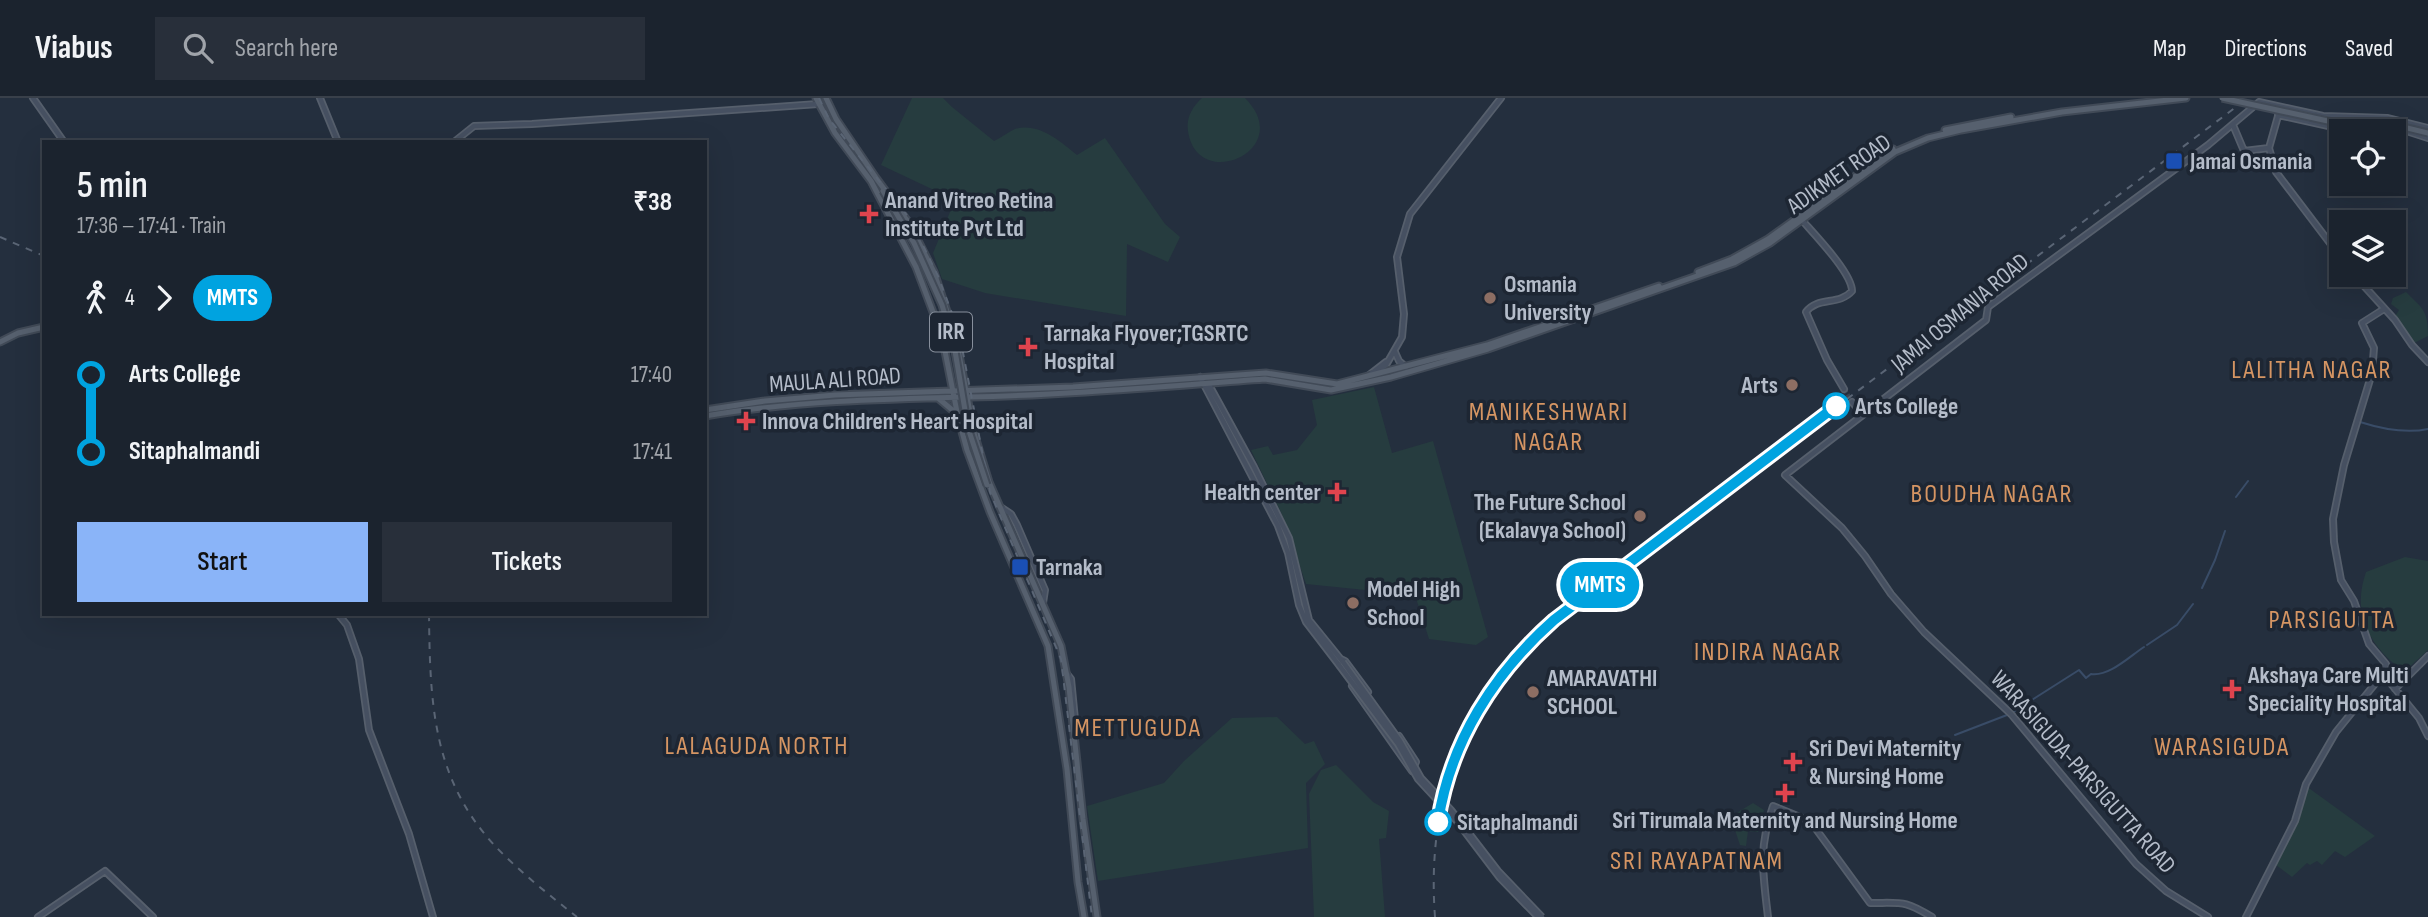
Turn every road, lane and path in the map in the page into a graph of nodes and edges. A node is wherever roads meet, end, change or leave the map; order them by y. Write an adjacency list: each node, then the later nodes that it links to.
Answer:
1 (33, 98): 13 (street)
2 (320, 98): 11 (street)
3 (826, 98): 18 (main road, IRR)
4 (1501, 98): 25 (street)
5 (2186, 98): 19 (main road, ADIKMET ROAD)
6 (2222, 98): 12 (main road, bridge)
7 (817, 101): 16 (street); 18 (main road, IRR)
8 (2281, 106): 9 (street); 10 (street, JAMAI OSMANIA ROAD); 12 (street)
9 (2278, 115): 12 (street); 17 (street)
10 (2233, 125): 17 (street); 41 (street, JAMAI OSMANIA ROAD)
11 (335, 133): 14 (street); 15 (street)
12 (2428, 133)
13 (63, 140)
14 (333, 140)
15 (337, 140)
16 (456, 140)
17 (2269, 148): 20 (street)
18 (873, 179): 28 (main road); 33 (main road); 44 (main road, IRR, bridge)
19 (1801, 219): 27 (main road, ADIKMET ROAD); 29 (main road, ADIKMET ROAD); 31 (street)
20 (2329, 242)
21 (2365, 287): 22 (street)
22 (2384, 309): 26 (street); 51 (street)
23 (42, 327): 24 (main road)
24 (0, 342)
25 (1395, 351): 27 (street); 29 (street)
26 (2428, 362)
27 (1406, 367): 29 (main road, ADIKMET ROAD)
28 (964, 376): 32 (main road); 34 (main road)
29 (1368, 379): 30 (main road)
30 (1204, 380): 32 (main road); 35 (main road); 49 (street)
31 (1844, 389)
32 (975, 390): 34 (main road)
33 (953, 394): 34 (main road); 36 (main road, MAULA ALI ROAD); 38 (main road, MAULA ALI ROAD); 40 (main road)
34 (967, 394): 35 (main road); 39 (main road)
35 (982, 396): 39 (main road)
36 (936, 397): 40 (main road); 42 (main road, MAULA ALI ROAD)
37 (1852, 402): 41 (street)
38 (707, 410)
39 (970, 411): 46 (main road)
40 (957, 414): 45 (main road)
41 (1862, 414): 43 (street, JAMAI OSMANIA ROAD)
42 (707, 416)
43 (1785, 475): 67 (street, WARASIGUDA-PARSIGUTTA ROAD)
44 (985, 485): 45 (main road, IRR); 46 (main road, IRR)
45 (986, 503): 53 (main road, IRR)
46 (996, 503): 50 (main road, IRR)
47 (340, 616): 61 (street)
48 (2428, 656): 52 (street)
49 (1340, 662): 49 (street); 64 (street, bridge)
50 (1067, 674): 54 (main road, IRR); 56 (street)
51 (2383, 674): 52 (street); 68 (street)
52 (2395, 688): 55 (street)
53 (1059, 712): 54 (main road); 58 (main road, IRR)
54 (1072, 712): 56 (main road, IRR)
55 (2428, 736)
56 (1074, 746): 57 (main road, IRR)
57 (1084, 829): 58 (main road); 63 (main road, IRR)
58 (1073, 830): 62 (main road, IRR)
59 (38, 917): 60 (street)
60 (153, 917)
61 (433, 917)
62 (1084, 917)
63 (1097, 917)
64 (1540, 917)
65 (1768, 917): 66 (street)
66 (1933, 917)
67 (2208, 917)
68 (2246, 917)

